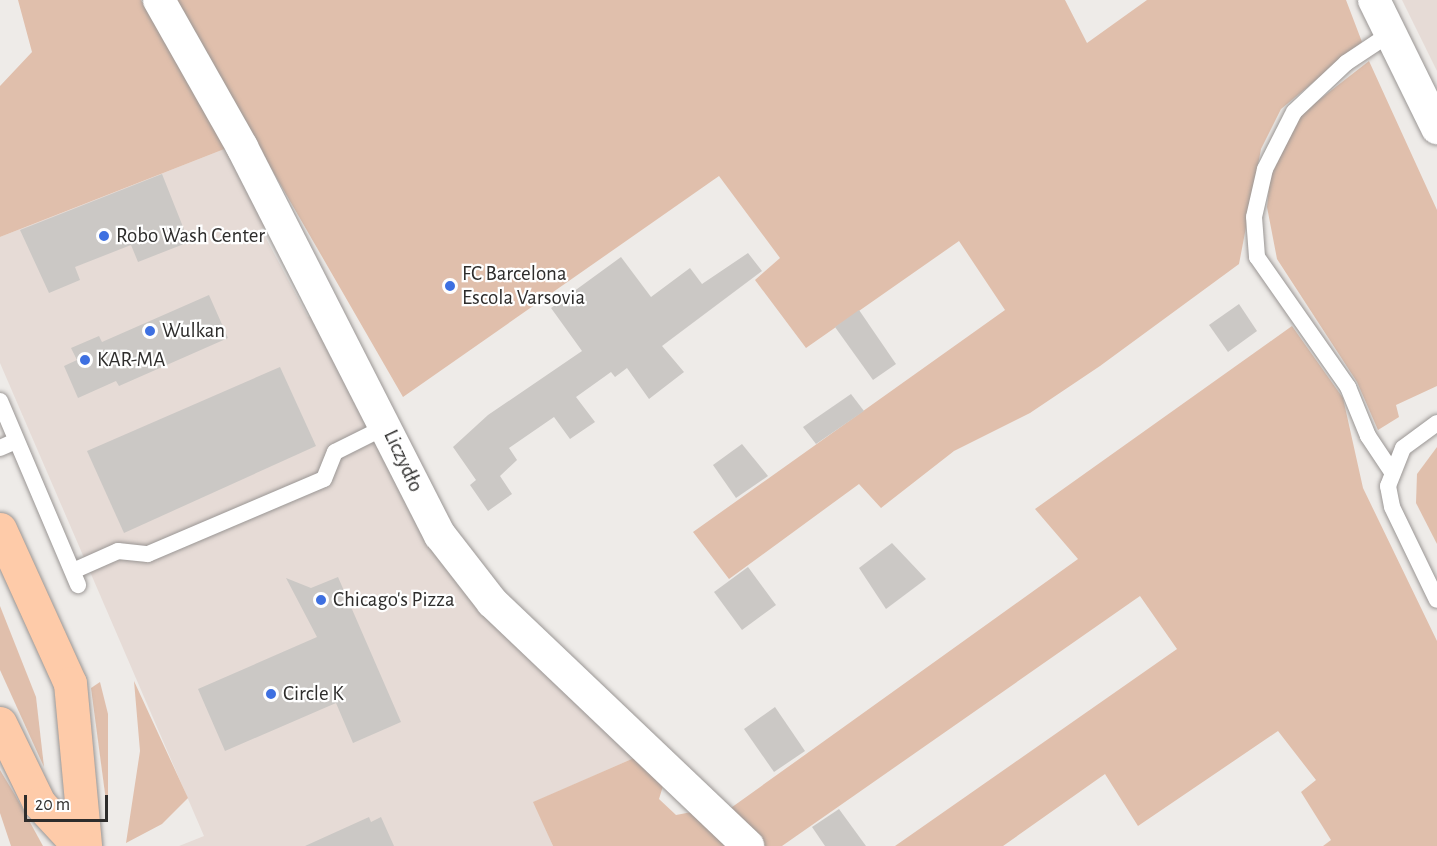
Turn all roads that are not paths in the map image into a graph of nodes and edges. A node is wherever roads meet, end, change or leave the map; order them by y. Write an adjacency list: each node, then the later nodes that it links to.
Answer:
1 (159, 0): 7 (street, Liczydło)
2 (1374, 0): 3 (street)
3 (1391, 33): 4 (street); 10 (lane)
4 (1437, 128)
5 (0, 401): 8 (lane)
6 (1437, 423): 10 (lane)
7 (387, 426): 8 (lane); 16 (street, Liczydło)
8 (16, 441): 9 (lane)
9 (0, 448)
10 (1392, 472): 12 (lane)
11 (0, 529): 15 (main road)
12 (1437, 600)
13 (0, 723): 14 (main road)
14 (79, 846)
15 (85, 846)
16 (748, 846)

